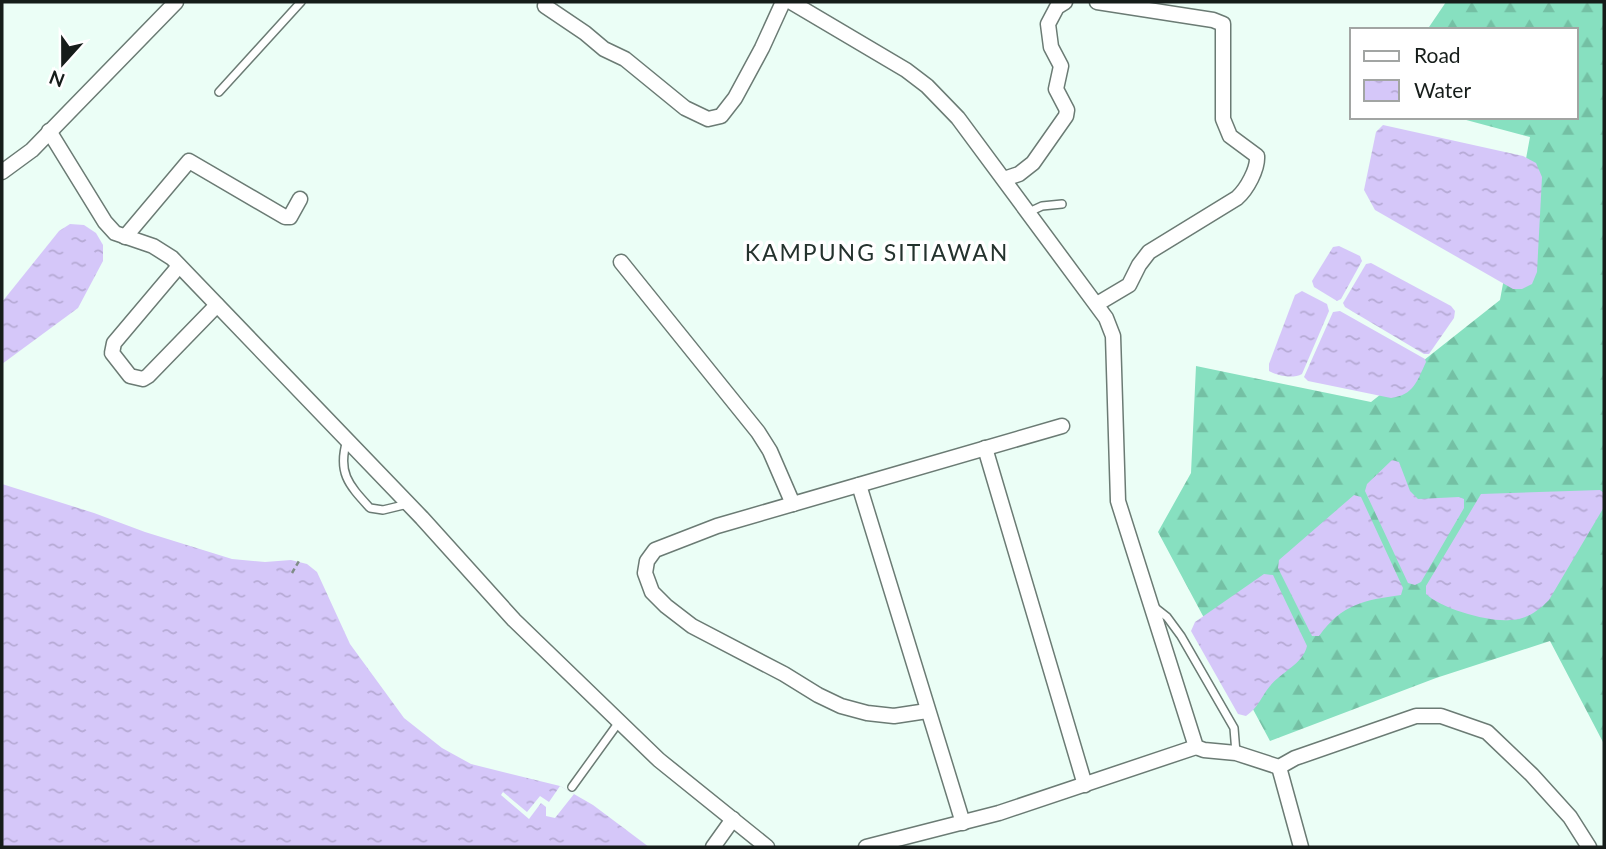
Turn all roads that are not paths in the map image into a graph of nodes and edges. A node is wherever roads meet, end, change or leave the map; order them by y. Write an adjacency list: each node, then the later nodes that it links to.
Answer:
1 (176, 2): 9 (street)
2 (301, 2): 8 (lane)
3 (783, 2): 7 (street)
4 (791, 2): 11 (street)
5 (1065, 2): 11 (street)
6 (1097, 2): 18 (street)
7 (545, 6)
8 (219, 92)
9 (49, 131): 10 (street); 15 (street)
10 (2, 172)
11 (1004, 179): 14 (street)
12 (300, 199): 15 (street)
13 (1062, 204): 14 (lane)
14 (1029, 212): 18 (street)
15 (125, 237): 17 (street)
16 (621, 262): 25 (street)
17 (179, 266): 19 (street); 19 (street)
18 (1097, 304): 26 (street)
19 (217, 305): 21 (street)
20 (1062, 426): 22 (street)
21 (347, 440): 24 (street); 24 (lane)
22 (985, 448): 23 (street); 32 (street)
23 (859, 485): 25 (street); 27 (street)
24 (408, 504): 28 (street)
25 (793, 504): 27 (street)
26 (1150, 603): 29 (street); 30 (lane)
27 (927, 711): 35 (street)
28 (619, 721): 33 (lane); 34 (street)
29 (1196, 747): 30 (street); 32 (street)
30 (1236, 753): 31 (street)
31 (1279, 767): 40 (street); 41 (street)
32 (1085, 785): 35 (street)
33 (572, 786)
34 (733, 819): 37 (street); 38 (street)
35 (963, 823): 36 (street)
36 (883, 846): 39 (street)
37 (713, 847)
38 (765, 847)
39 (866, 847)
40 (1301, 847)
41 (1589, 847)

